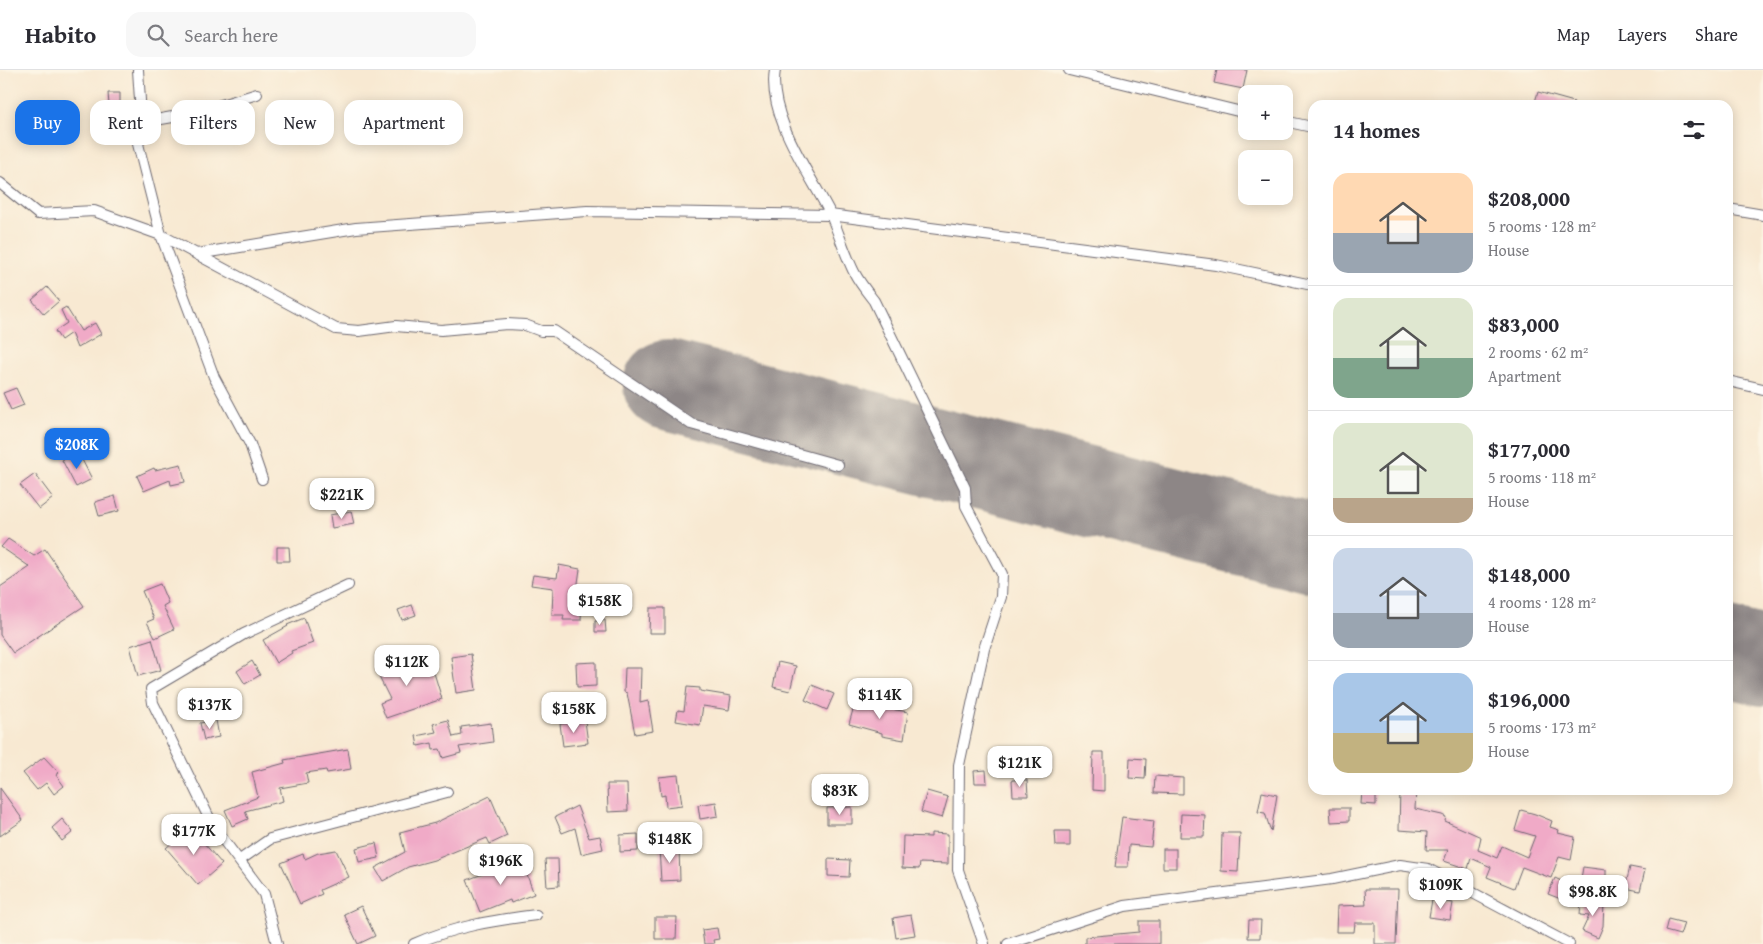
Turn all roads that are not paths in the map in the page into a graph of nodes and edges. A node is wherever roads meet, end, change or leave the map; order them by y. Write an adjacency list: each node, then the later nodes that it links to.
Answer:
1 (138, 70): 5 (street)
2 (775, 70): 14 (street)
3 (1069, 70): 6 (street)
4 (257, 94): 7 (street)
5 (140, 100)
6 (1238, 111)
7 (161, 119)
8 (1293, 123): 9 (street)
9 (1308, 126)
10 (138, 145): 15 (street)
11 (0, 183): 15 (street)
12 (1733, 210): 13 (street)
13 (1763, 214)
14 (830, 215): 16 (street); 17 (street); 28 (street)
15 (161, 235): 16 (street); 21 (street)
16 (197, 254): 20 (street)
17 (1308, 284)
18 (1733, 382): 19 (street)
19 (1763, 389)
20 (838, 465)
21 (262, 479)
22 (348, 585): 24 (street)
23 (447, 792): 24 (street)
24 (240, 860): 26 (street)
25 (536, 915): 27 (street)
26 (277, 944)
27 (414, 944)
28 (984, 944)
29 (1008, 944): 30 (street)
30 (1569, 944)

